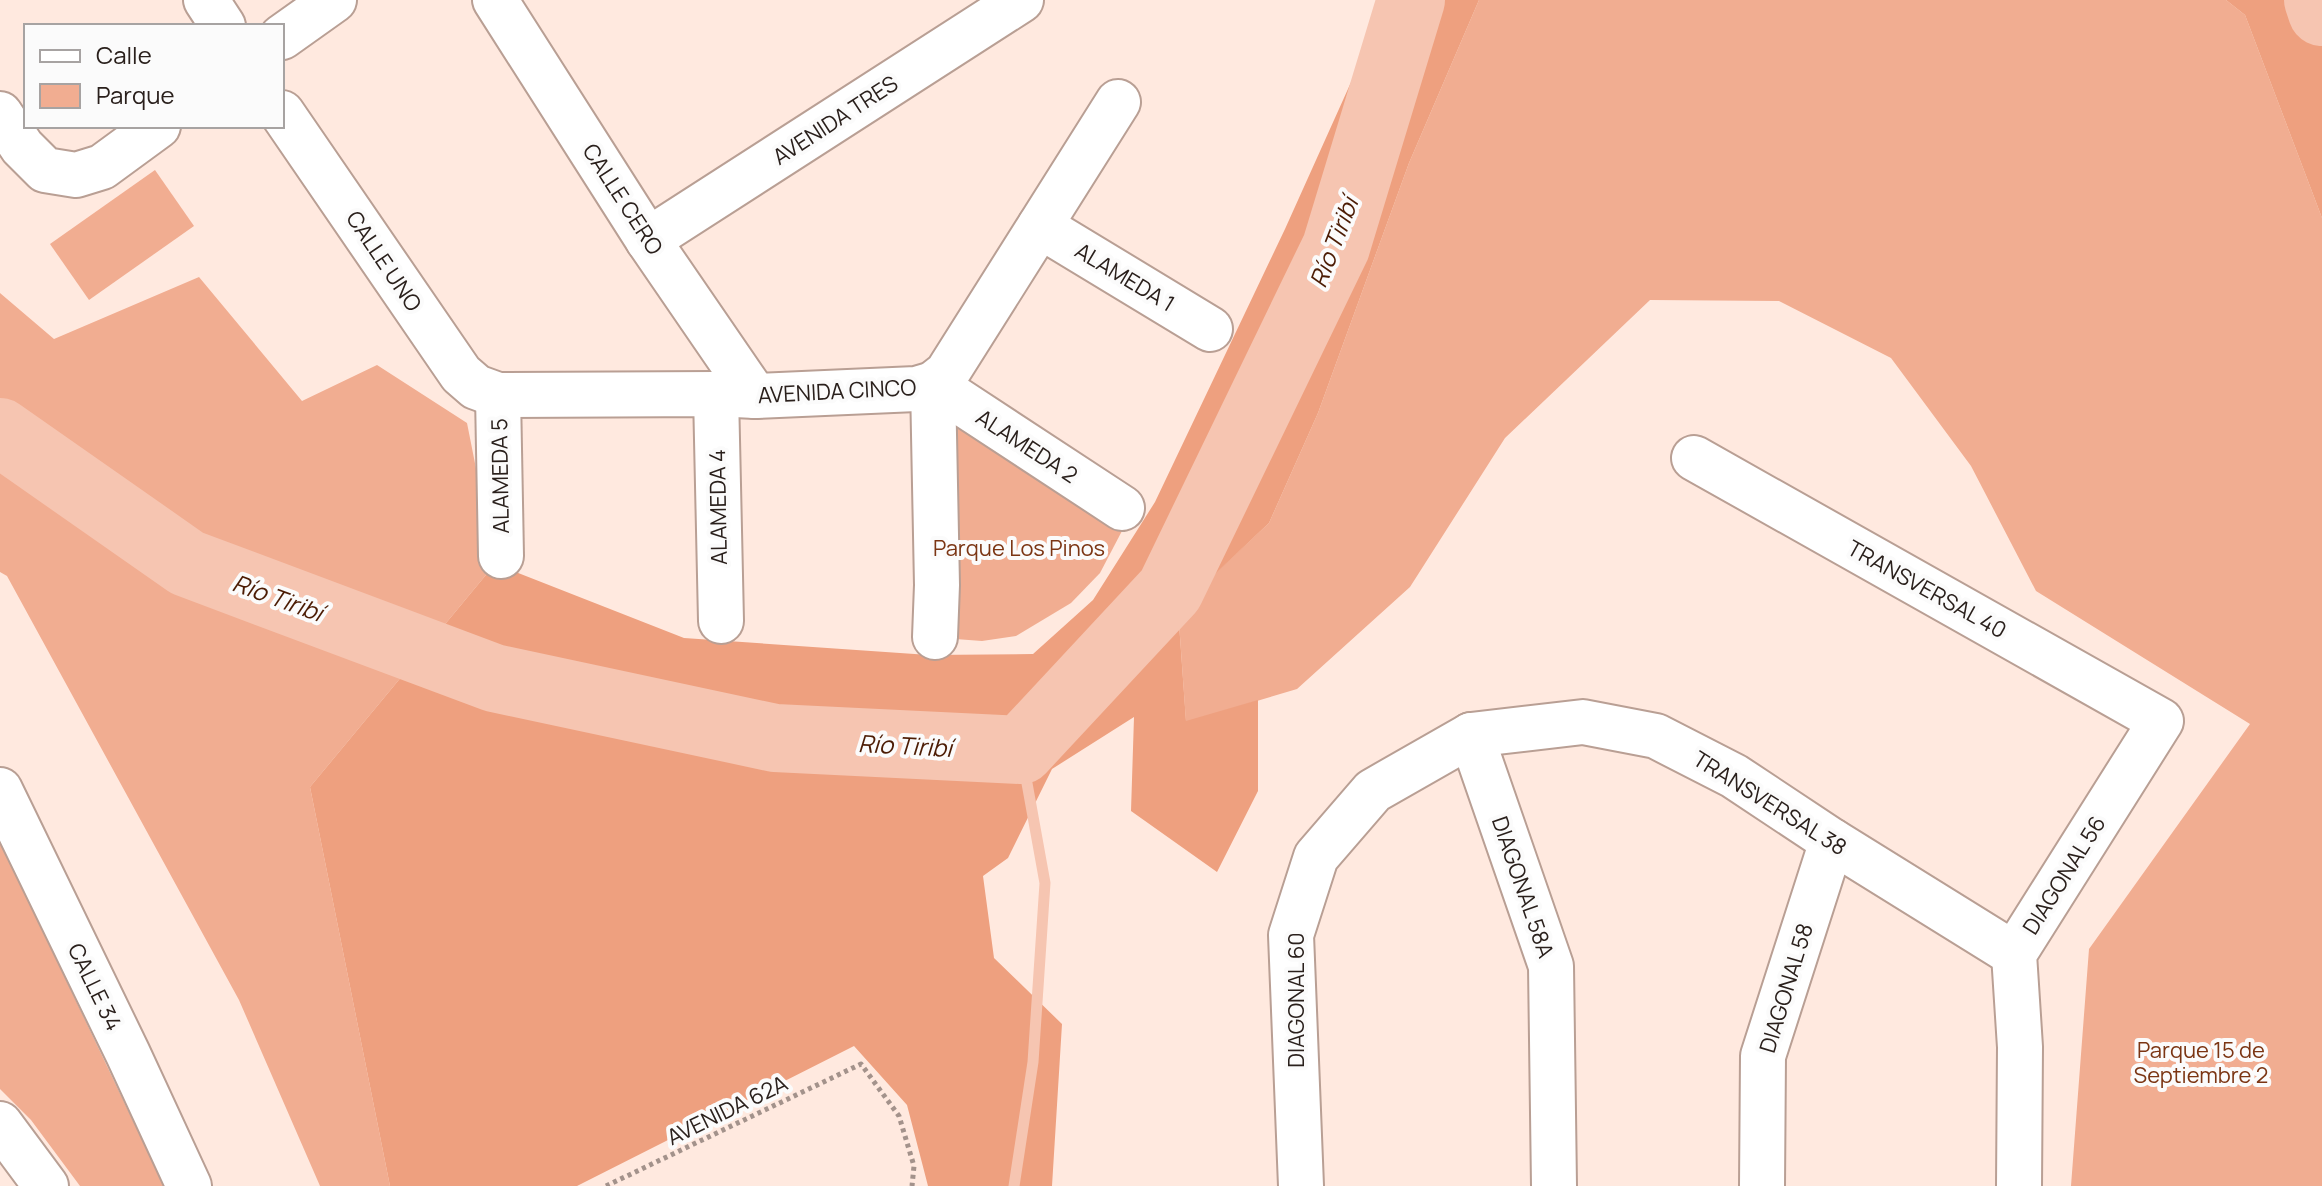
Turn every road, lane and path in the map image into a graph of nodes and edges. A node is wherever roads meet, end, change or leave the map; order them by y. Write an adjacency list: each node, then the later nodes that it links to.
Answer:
1 (206, 0): 5 (street)
2 (334, 0): 6 (street)
3 (495, 0): 12 (street, CALLE CERO)
4 (1021, 0): 12 (street, AVENIDA TRES)
5 (222, 24)
6 (284, 36)
7 (1118, 102): 11 (street, AVENIDA CINCO)
8 (0, 114): 10 (street)
9 (284, 116): 15 (street, CALLE UNO)
10 (155, 128)
11 (1040, 226): 13 (street, ALAMEDA 1); 14 (street, AVENIDA CINCO)
12 (648, 240): 16 (street, CALLE CERO)
13 (1210, 329)
14 (933, 384): 16 (street, AVENIDA CINCO); 18 (street, ALAMEDA 2); 21 (street)
15 (498, 395): 16 (street, AVENIDA CINCO); 19 (street, ALAMEDA 5)
16 (736, 395): 20 (street, ALAMEDA 4)
17 (1694, 458): 22 (street, TRANSVERSAL 40)
18 (1122, 508)
19 (501, 556)
20 (721, 621)
21 (935, 637)
22 (2161, 721): 27 (street, DIAGONAL 56)
23 (1471, 735): 25 (street, TRANSVERSAL 38); 26 (street, TRANSVERSAL 38); 34 (street, DIAGONAL 58A)
24 (0, 790): 30 (street, CALLE 34)
25 (1373, 791): 33 (street, DIAGONAL 60)
26 (1832, 841): 27 (street, TRANSVERSAL 38); 35 (street, DIAGONAL 58)
27 (2014, 954): 36 (street, DIAGONAL 56)
28 (0, 1124): 29 (street)
29 (46, 1186)
30 (189, 1186)
31 (606, 1186): 32 (path, AVENIDA 62A)
32 (912, 1186)
33 (1301, 1186)
34 (1554, 1186)
35 (1762, 1186)
36 (2019, 1186)

